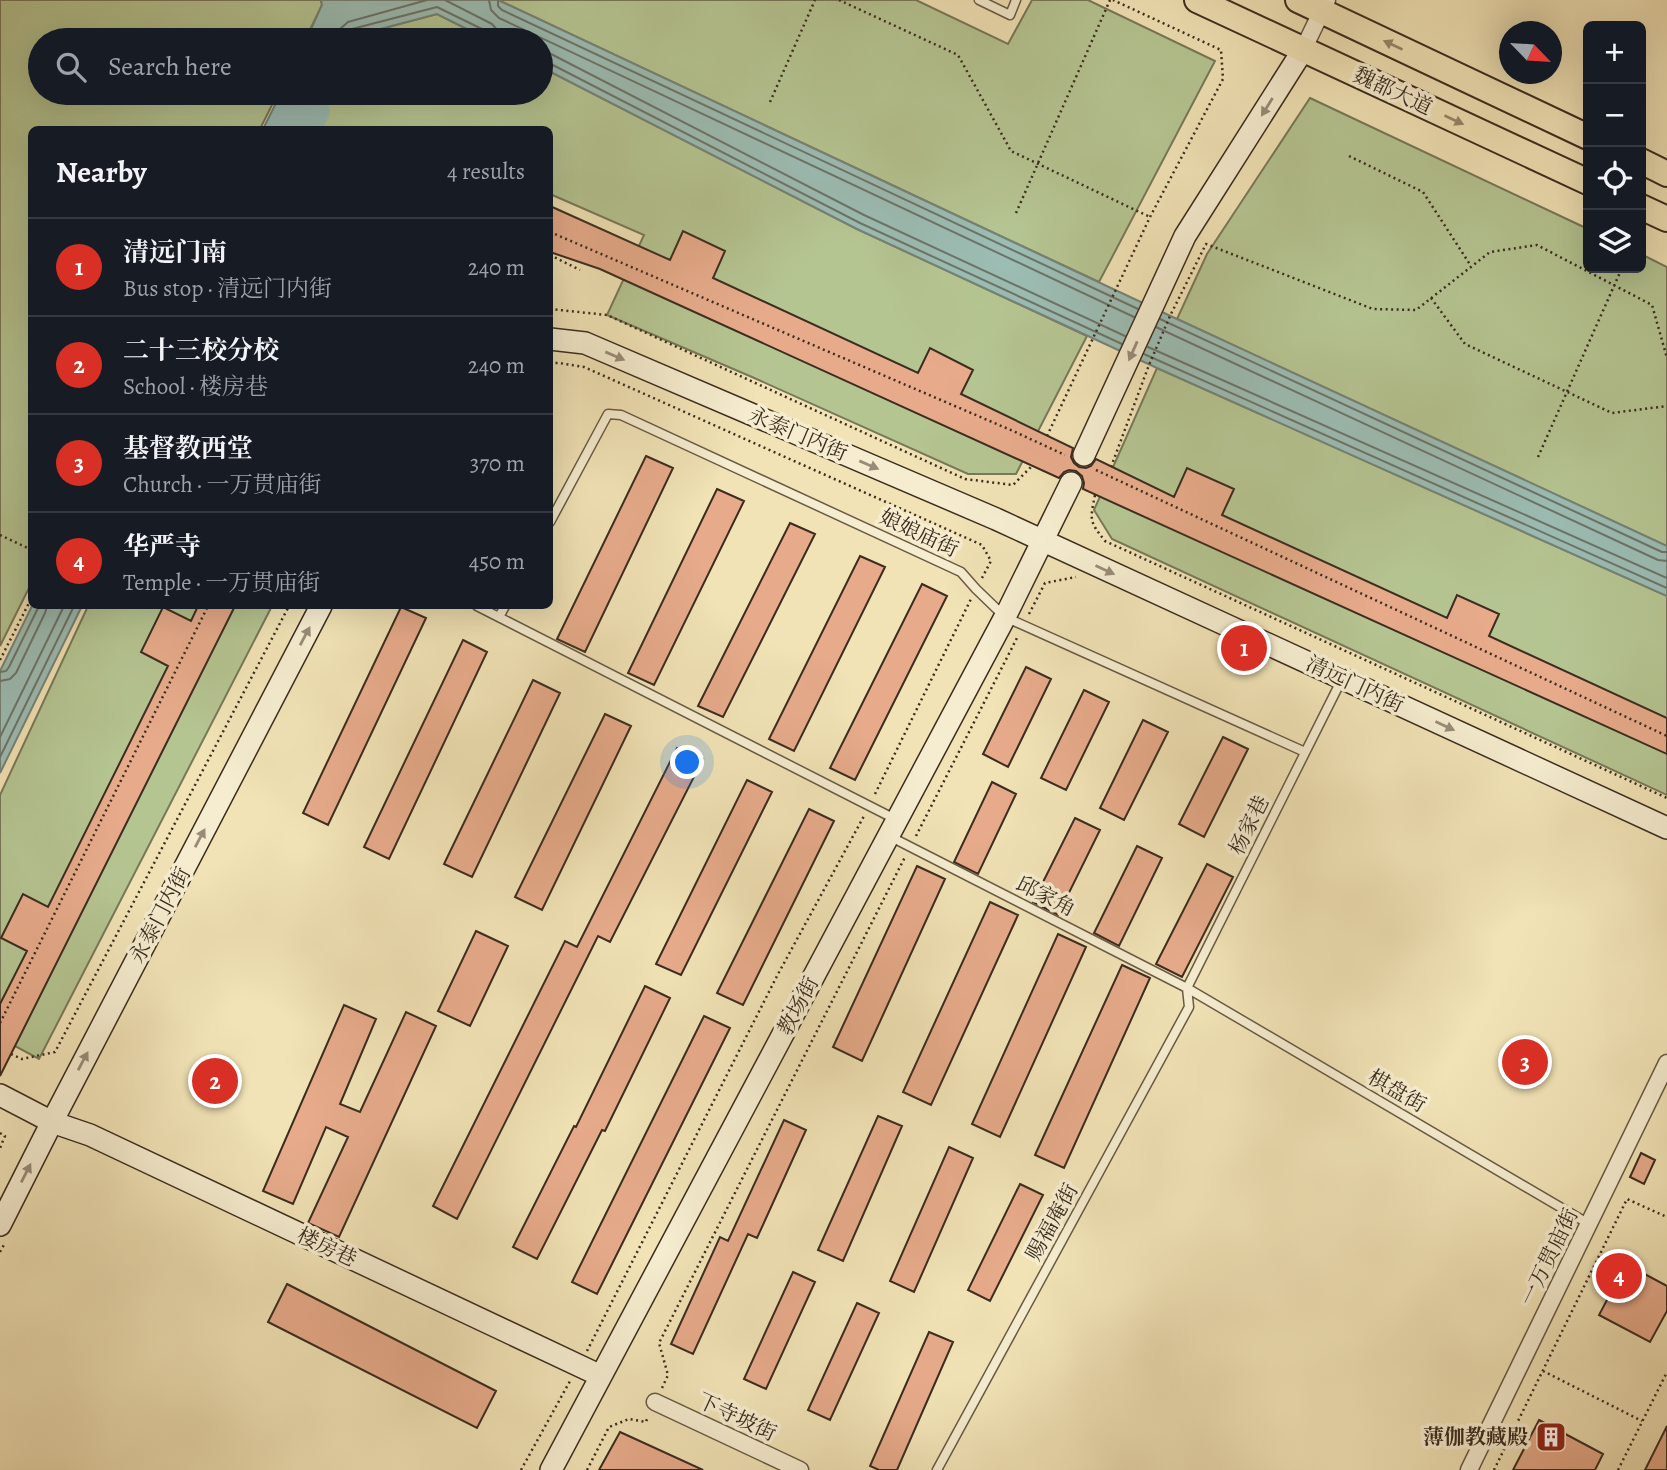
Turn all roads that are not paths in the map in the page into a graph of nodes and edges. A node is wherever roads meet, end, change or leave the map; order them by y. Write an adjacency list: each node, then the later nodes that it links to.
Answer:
1 (979, 0): 2 (lane)
2 (1016, 0)
3 (1197, 0): 6 (main road, 魏都大道)
4 (1298, 0): 5 (main road, 魏都大道)
5 (1324, 6): 6 (street); 7 (main road, 魏都大道, one-way to 5)
6 (1303, 50): 10 (main road, 魏都大道, one-way to 10); 14 (main road, one-way to 14)
7 (1583, 135)
8 (1646, 164): 9 (main road)
9 (1667, 174)
10 (1583, 180)
11 (1646, 209): 12 (main road)
12 (1667, 219)
13 (553, 339): 17 (main road, 永泰门内街, one-way to 17)
14 (1083, 460)
15 (1071, 483): 17 (main road, 教场街)
16 (553, 516): 22 (lane, 娘娘庙街)
17 (1042, 541): 22 (main road, 教场街); 23 (main road, 清远门内街, one-way to 23)
18 (319, 609): 30 (main road, 永泰门内街, one-way to 18)
19 (483, 609): 21 (lane, 邱家角)
20 (503, 609): 21 (lane)
21 (499, 617): 25 (lane, 邱家角)
22 (1015, 621): 24 (lane, 娘娘庙街); 25 (main road, 教场街)
23 (1342, 678): 24 (lane, 杨家巷); 26 (main road, 清远门内街, one-way to 26)
24 (1305, 752): 27 (lane, 杨家巷)
25 (893, 828): 27 (lane, 邱家角); 33 (main road, 教场街)
26 (1667, 828)
27 (1187, 988): 31 (lane, 棋盘街); 37 (lane, 赐福庵街)
28 (1667, 1063): 31 (street, 一万贯庙街)
29 (0, 1095): 30 (main road, 楼房巷)
30 (52, 1122): 32 (main road, 永泰门内街, one-way to 30); 33 (main road, 楼房巷)
31 (1589, 1224): 38 (street, 一万贯庙街)
32 (0, 1225)
33 (601, 1376): 35 (main road, 教场街)
34 (655, 1402): 36 (street, 下寺坡街)
35 (551, 1470)
36 (800, 1470)
37 (937, 1470)
38 (1469, 1470)

